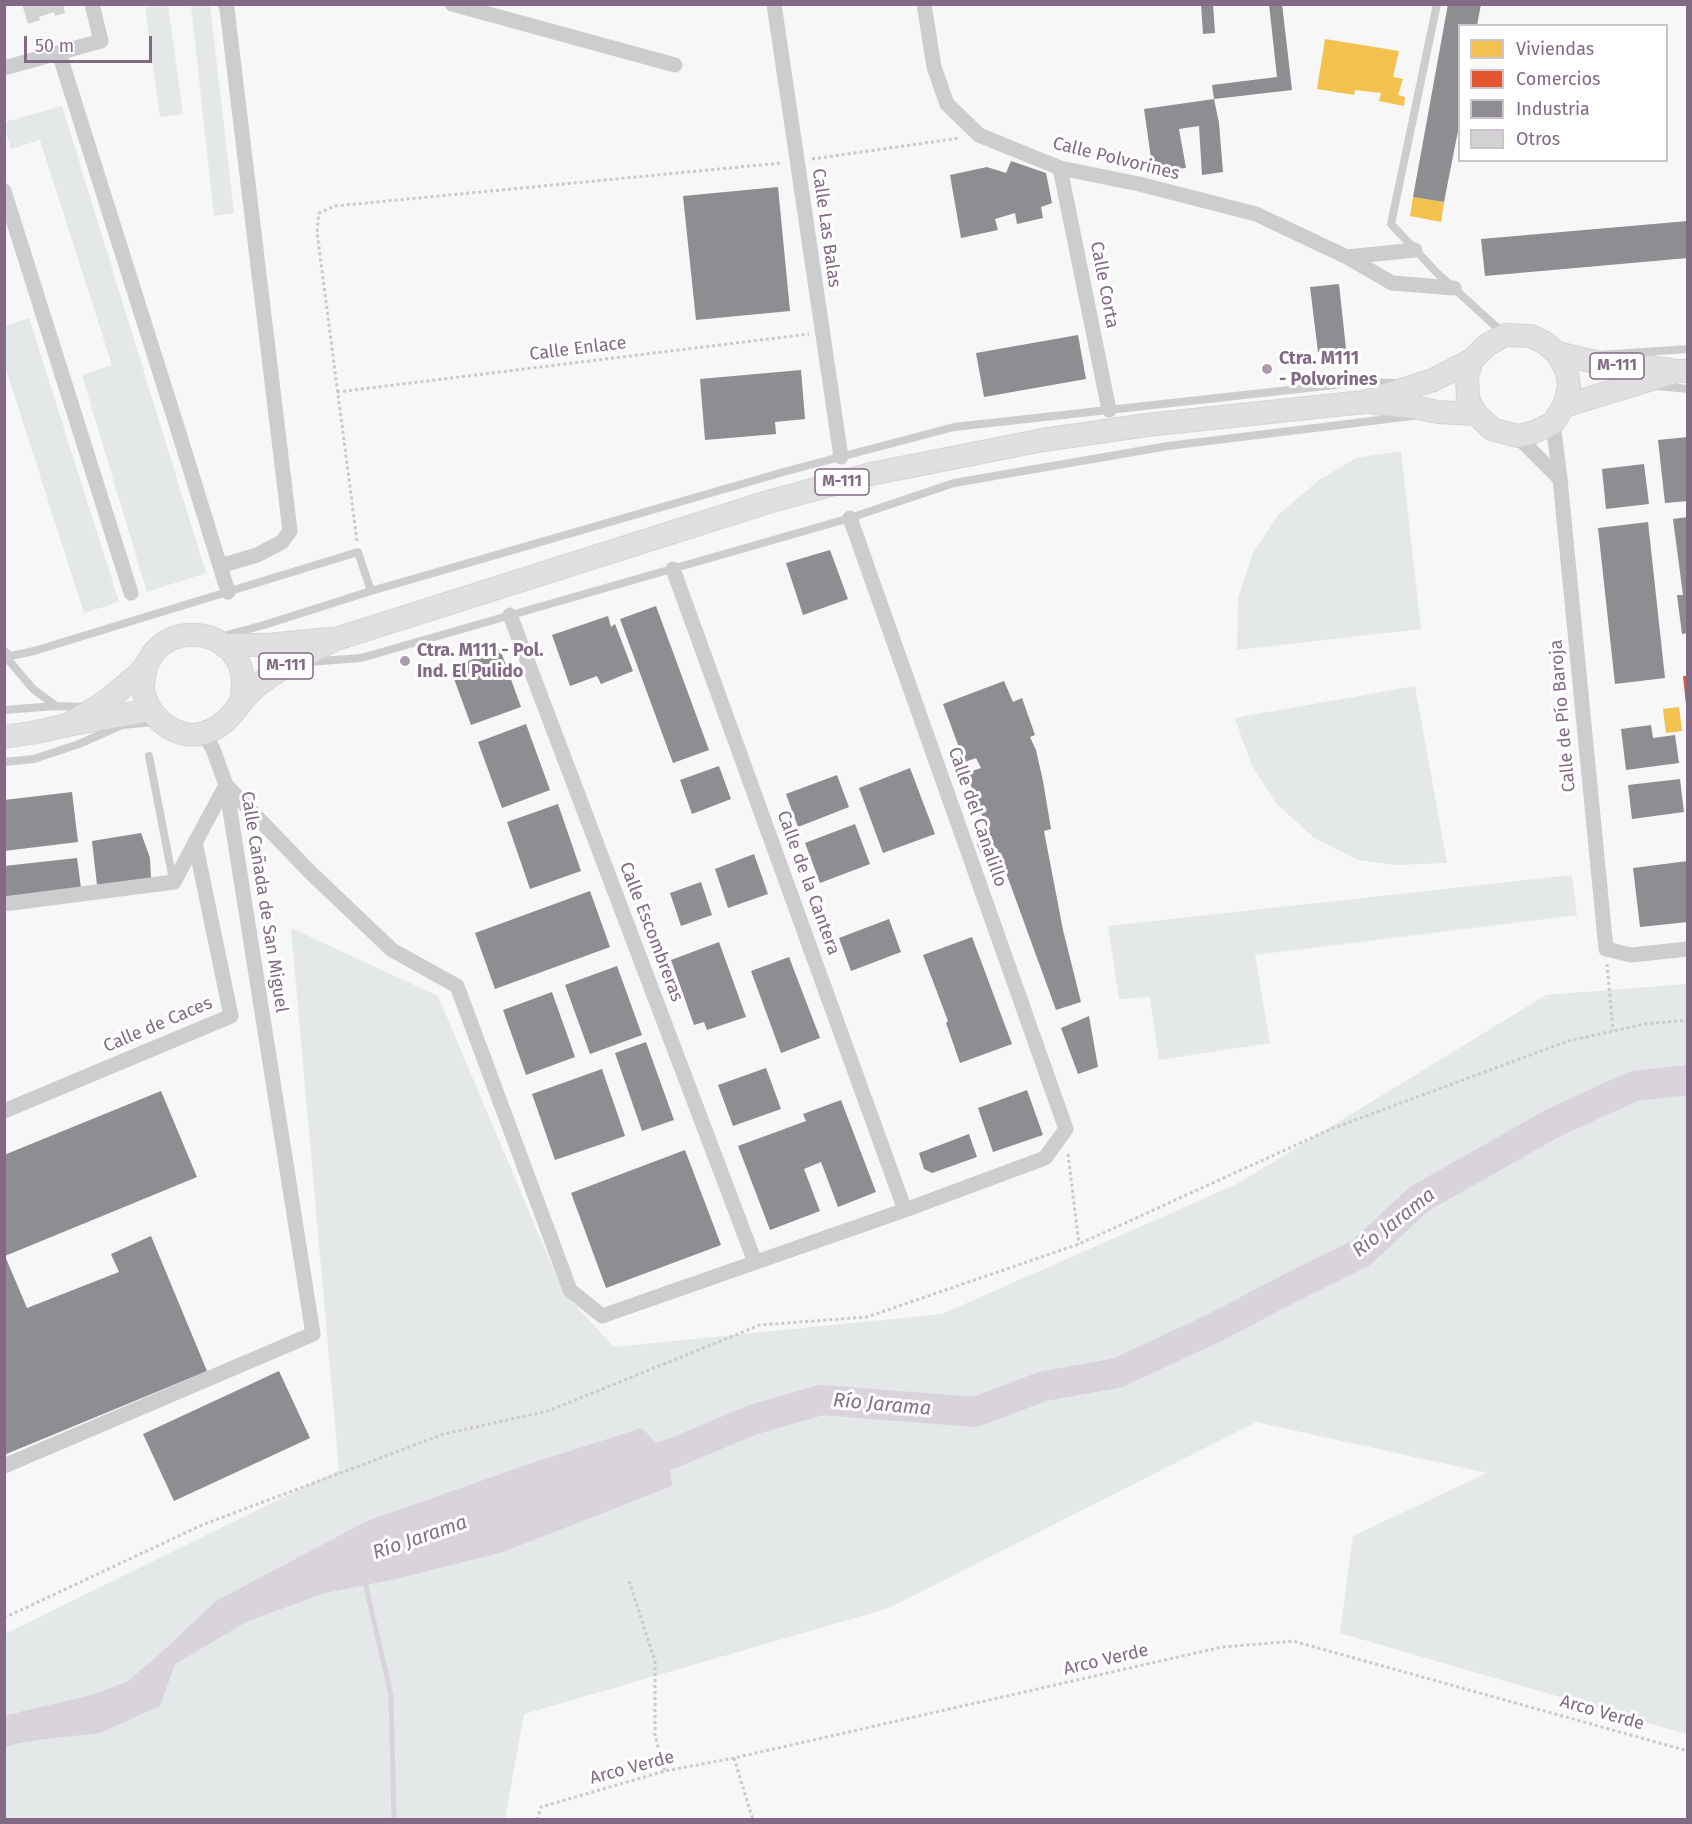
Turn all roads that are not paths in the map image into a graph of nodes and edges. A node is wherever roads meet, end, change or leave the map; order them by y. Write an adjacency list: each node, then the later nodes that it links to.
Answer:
1 (92, 4): 7 (street)
2 (225, 4): 30 (street)
3 (452, 4): 8 (street)
4 (774, 4): 27 (street, Calle Las Balas)
5 (924, 4): 10 (street, Calle Polvorines)
6 (1437, 4): 12 (lane)
7 (59, 53): 9 (street); 30 (street)
8 (675, 65)
9 (4, 68)
10 (1060, 168): 13 (street, Calle Polvorines); 22 (street, Calle Corta)
11 (4, 190): 34 (street)
12 (1415, 250): 13 (street); 14 (lane)
13 (1347, 257): 14 (street, Calle Polvorines)
14 (1454, 288): 15 (lane)
15 (1505, 335): 17 (main road, M-111); 18 (main road, M-111)
16 (1688, 348): 17 (lane)
17 (1565, 356): 19 (main road, M-111); 25 (main road, M-111)
18 (1472, 360): 20 (main road, M-111); 24 (main road)
19 (1684, 377): 25 (main road, M-111)
20 (1420, 385): 21 (main road, M-111); 22 (lane)
21 (1364, 402): 23 (main road, M-111); 36 (main road, M-111)
22 (1109, 410): 27 (lane)
23 (1438, 412): 24 (main road, M-111); 29 (lane)
24 (1476, 414): 26 (main road)
25 (1558, 414): 26 (main road, M-111); 28 (street, Calle de Pío Baroja)
26 (1516, 436): 28 (street)
27 (841, 457): 32 (lane)
28 (1560, 479): 53 (street, Calle de Pío Baroja)
29 (850, 518): 31 (lane); 55 (street, Calle del Canalillo)
30 (220, 566): 33 (street)
31 (673, 569): 35 (lane); 55 (street, Calle de la Cantera)
32 (371, 591): 33 (lane); 37 (lane)
33 (228, 592): 38 (lane)
34 (131, 593)
35 (510, 615): 39 (lane); 56 (street, Calle Escombreras)
36 (336, 639): 37 (main road, M-111); 39 (main road, M-111)
37 (220, 642): 40 (main road, M-111); 41 (main road, M-111)
38 (5, 656): 43 (lane)
39 (289, 664): 41 (main road, M-111)
40 (146, 665): 43 (main road, M-111); 44 (main road)
41 (241, 701): 45 (main road, M-111)
42 (4, 710): 43 (lane)
43 (62, 715): 44 (main road, M-111); 46 (main road, M-111)
44 (155, 716): 45 (main road); 48 (lane)
45 (204, 734): 49 (street)
46 (4, 738)
47 (149, 756): 51 (lane)
48 (4, 762)
49 (226, 785): 50 (street); 56 (street, Calle Cañada de San Miguel); 57 (street, Calle Cañada de San Miguel)
50 (195, 842): 51 (street); 54 (street, Calle de Caces)
51 (174, 882): 52 (street)
52 (4, 904)
53 (1688, 949)
54 (4, 1112)
55 (905, 1210): 56 (street)
56 (754, 1262)
57 (4, 1466)

